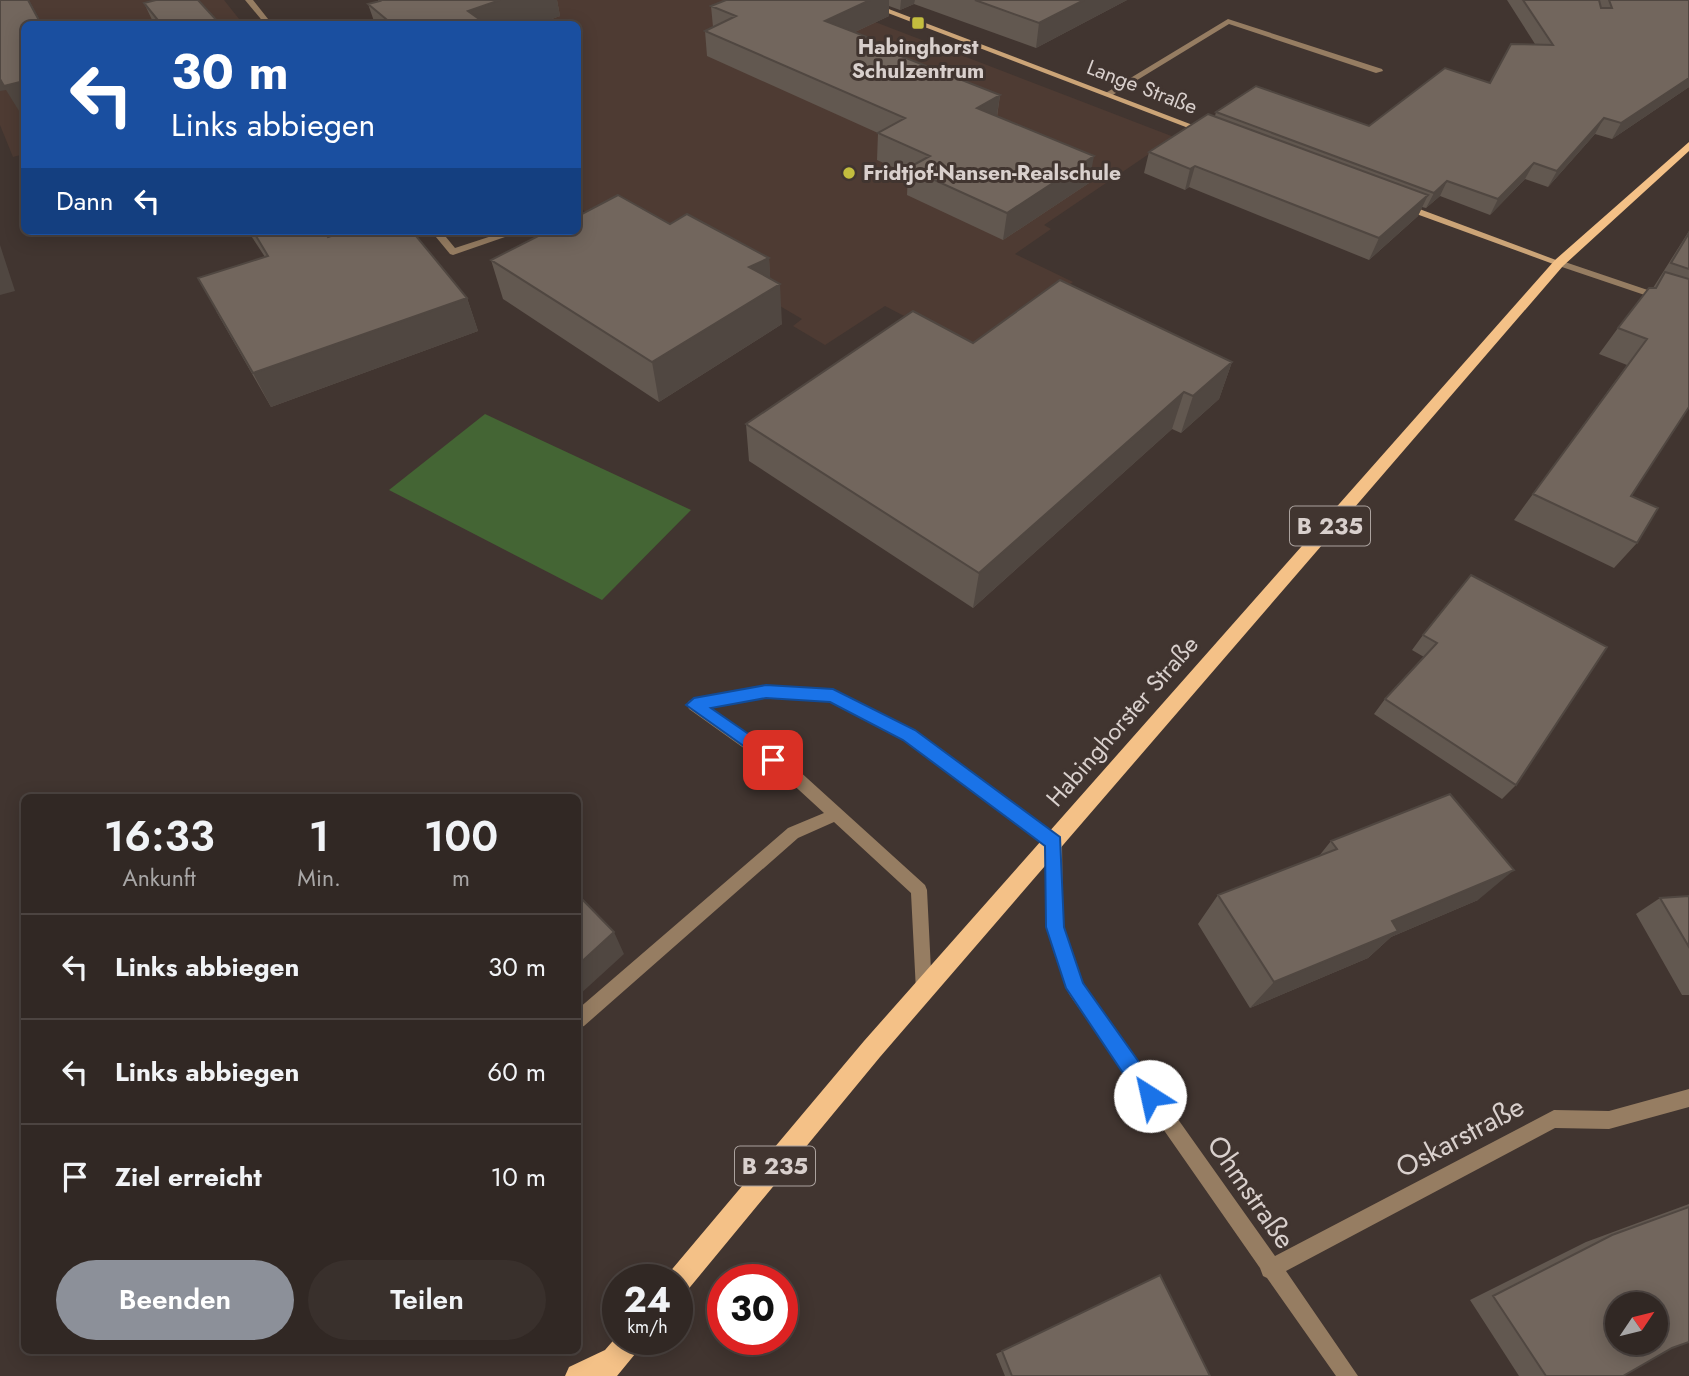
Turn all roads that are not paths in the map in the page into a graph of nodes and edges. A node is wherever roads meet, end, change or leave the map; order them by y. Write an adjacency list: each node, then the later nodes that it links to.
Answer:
1 (249, 0): 3 (street)
2 (858, 0): 5 (street, Lange Straße)
3 (266, 21)
4 (1379, 71): 5 (street)
5 (1108, 94): 6 (street, Lange Straße)
6 (1216, 135)
7 (1689, 145): 11 (main road, B 235)
8 (1396, 204): 11 (street)
9 (439, 235): 10 (street)
10 (505, 235)
11 (1559, 263): 12 (street); 14 (main road, Habinghorster Straße / B 235)
12 (1689, 307)
13 (837, 814): 14 (street); 15 (street); 16 (street)
14 (1054, 843): 15 (main road, Habinghorster Straße / B 235); 19 (street, Ohmstraße)
15 (924, 991): 18 (main road, Habinghorster Straße / B 235)
16 (581, 1017)
17 (1689, 1098): 19 (street, Oskarstraße)
18 (693, 1264)
19 (1270, 1269): 22 (street, Ohmstraße)
20 (607, 1368): 21 (main road)
21 (578, 1376)
22 (1348, 1376)

